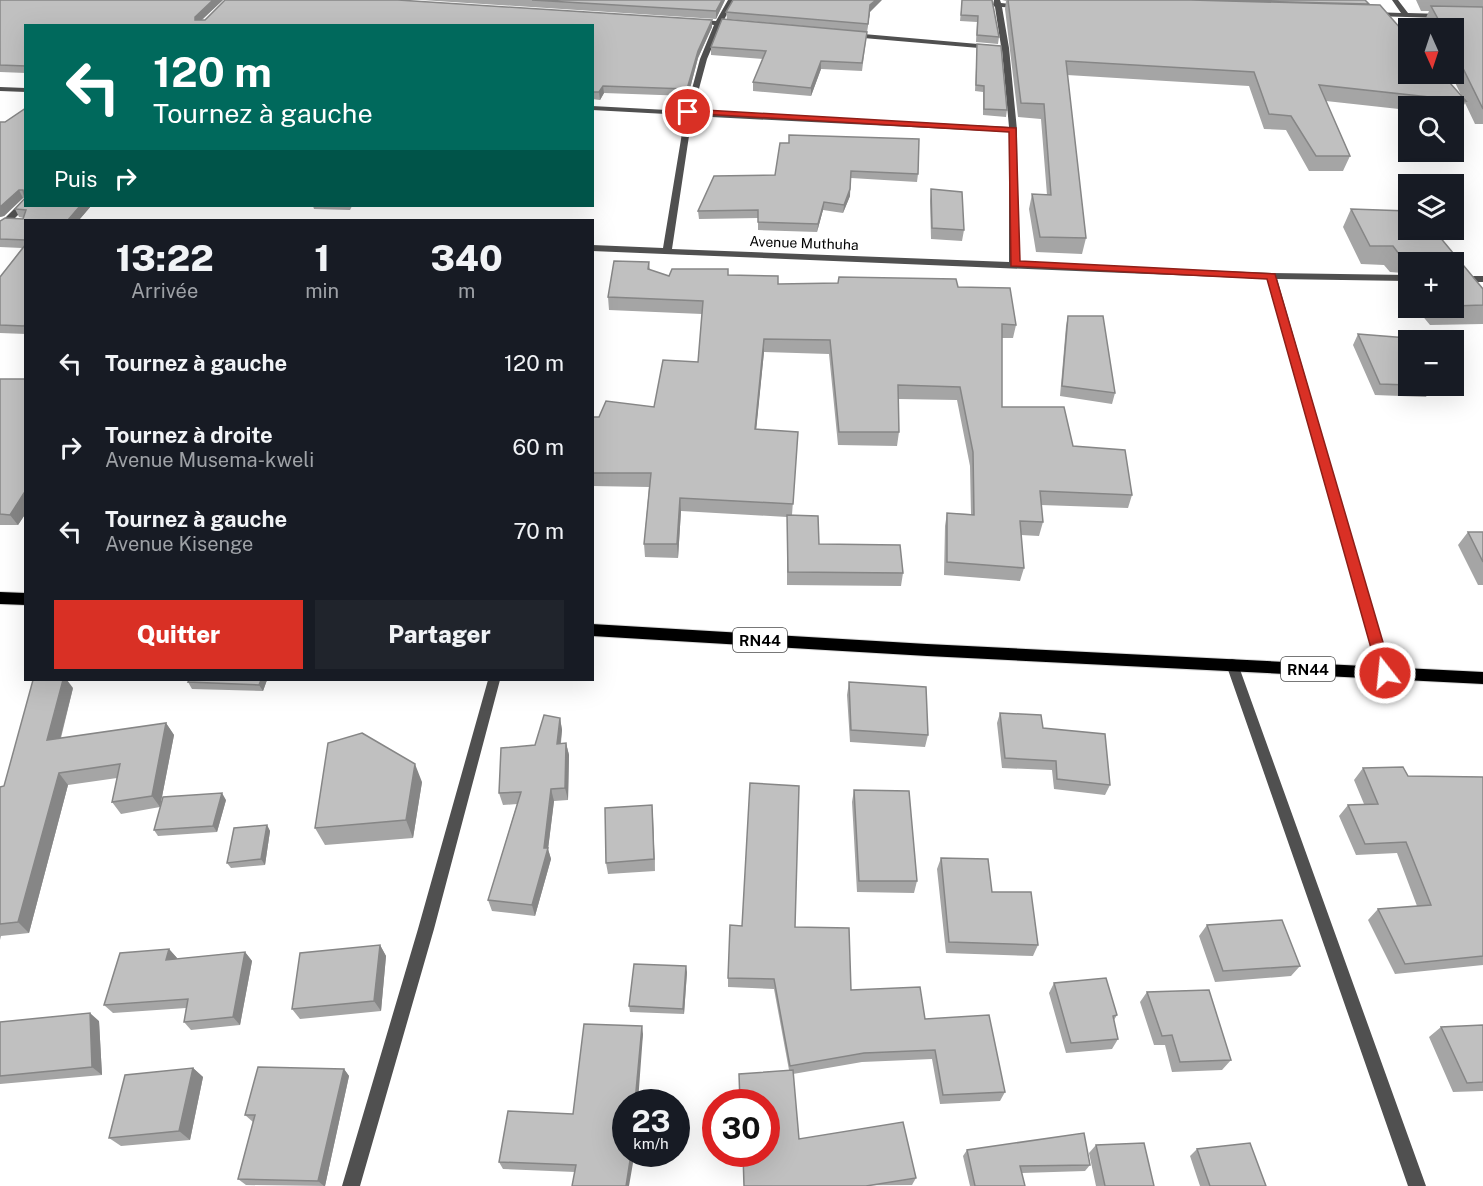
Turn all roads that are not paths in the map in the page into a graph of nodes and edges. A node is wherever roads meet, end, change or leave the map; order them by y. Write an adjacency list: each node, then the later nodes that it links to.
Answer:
1 (731, 0): 9 (street)
2 (1395, 0): 6 (street)
3 (997, 3): 4 (street); 12 (street)
4 (1030, 6)
5 (1359, 13): 6 (street)
6 (1405, 14): 7 (street)
7 (1448, 16)
8 (694, 21): 9 (street)
9 (717, 23): 10 (street); 16 (street)
10 (741, 25)
11 (844, 34): 12 (street)
12 (1005, 48): 17 (street)
13 (0, 89): 14 (street)
14 (24, 90)
15 (594, 108): 16 (street)
16 (688, 112): 17 (street); 21 (street)
17 (1013, 130): 22 (street)
18 (24, 204): 19 (street)
19 (6, 223)
20 (594, 248): 21 (street, Avenue Muthuha)
21 (667, 251): 22 (street, Avenue Muthuha)
22 (1014, 264): 23 (street, Avenue Muthuha)
23 (1272, 276): 24 (street, Avenue Muthuha); 31 (street)
24 (1398, 278)
25 (1464, 279): 26 (street)
26 (1483, 279)
27 (0, 598): 28 (main road)
28 (24, 599)
29 (594, 630): 30 (main road, RN44)
30 (1232, 664): 31 (main road, RN44); 35 (street)
31 (1385, 673): 32 (main road, RN44)
32 (1483, 678)
33 (494, 681): 34 (street)
34 (351, 1186)
35 (1417, 1186)

